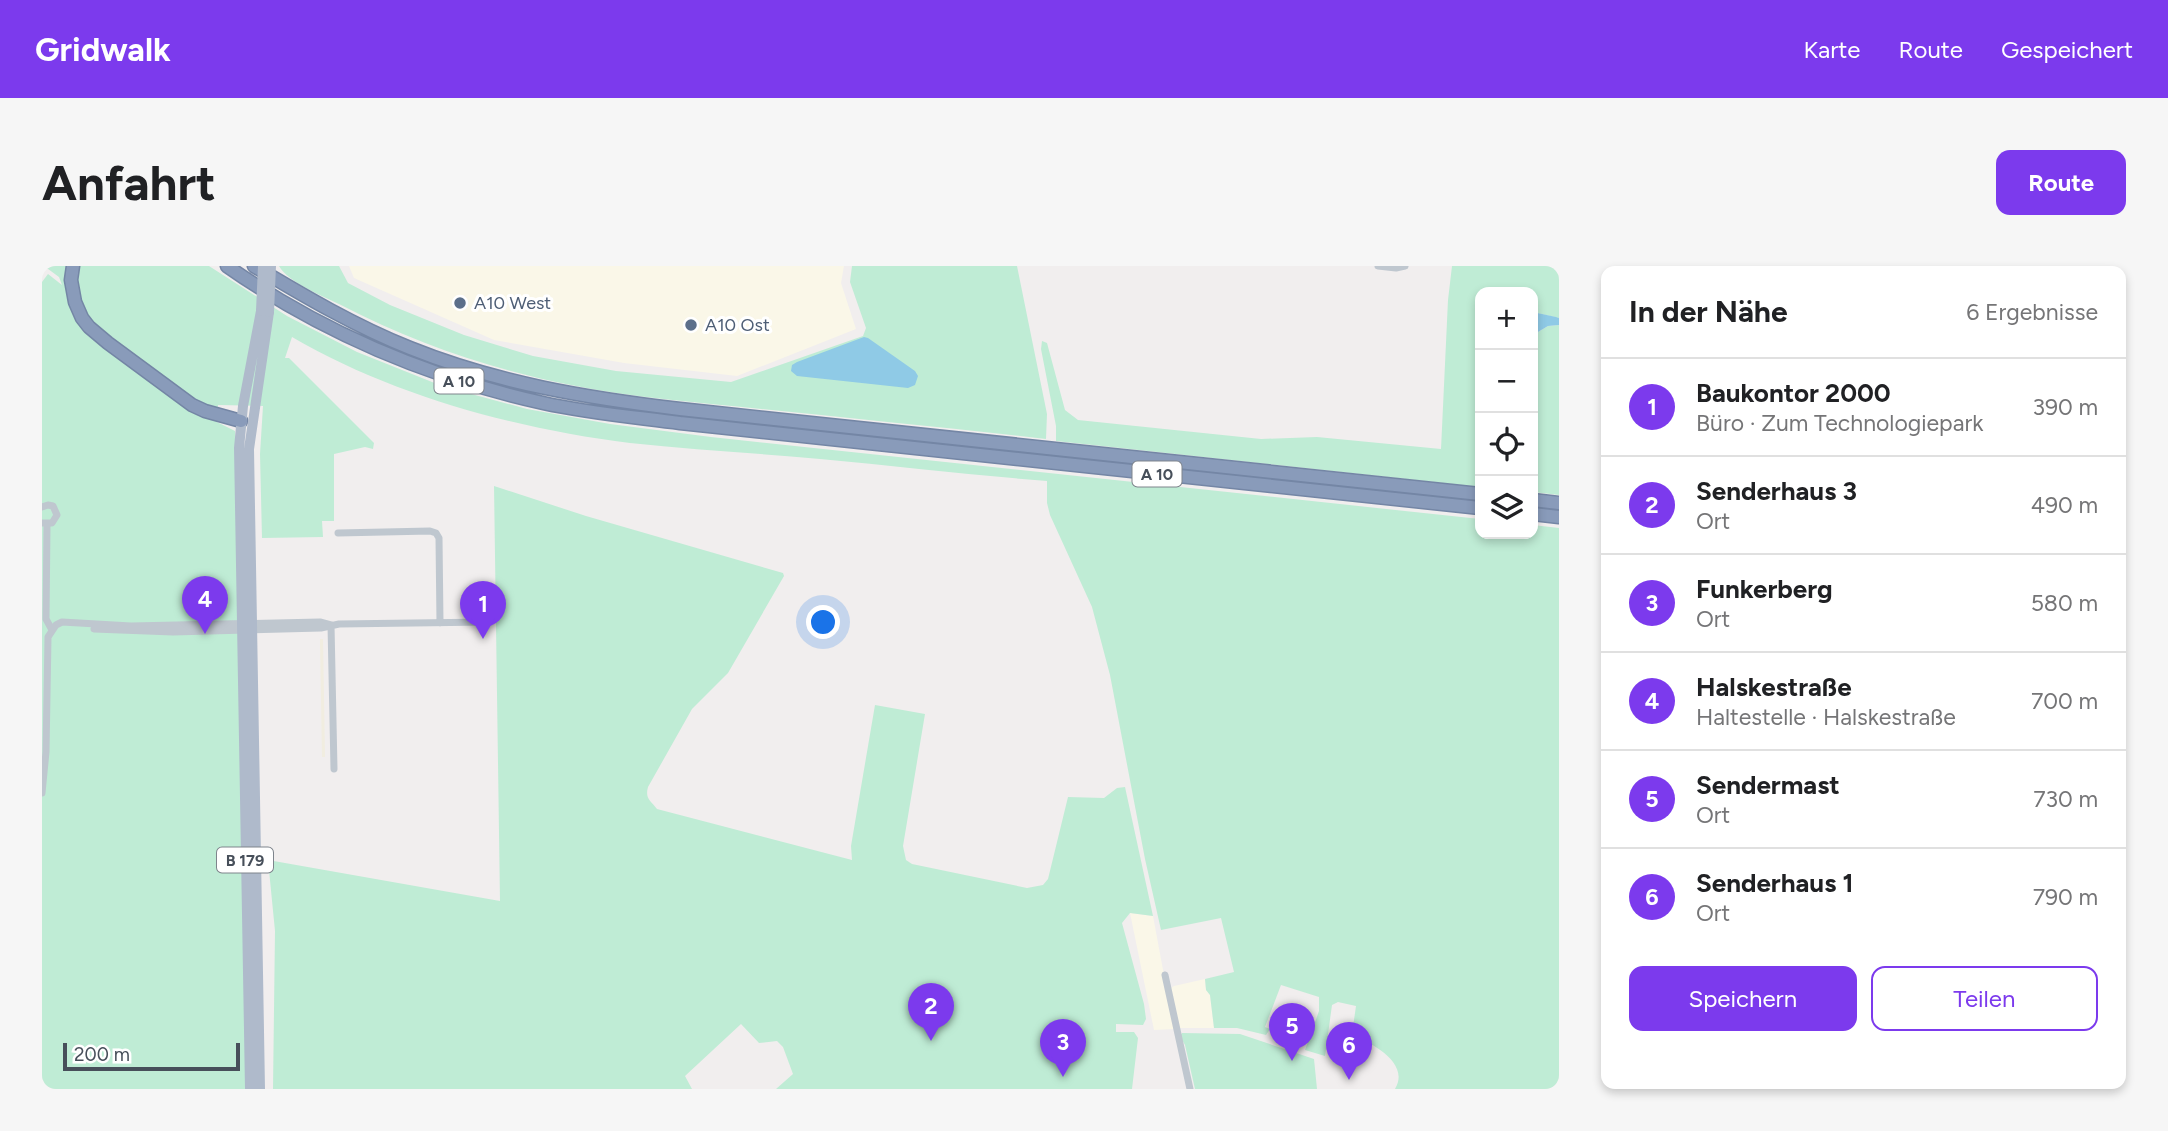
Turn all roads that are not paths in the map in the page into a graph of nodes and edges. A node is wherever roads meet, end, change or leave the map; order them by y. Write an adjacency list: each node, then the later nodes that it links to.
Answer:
1 (76, 266): 9 (highway)
2 (227, 266): 14 (highway, A 10)
3 (254, 266): 10 (highway, A 10)
4 (263, 266): 8 (main road, B 179, bridge)
5 (271, 266): 8 (main road, B 179, bridge)
6 (1378, 266): 7 (street)
7 (1405, 266)
8 (265, 312): 9 (main road, B 179)
9 (246, 421): 22 (main road, B 179)
10 (1475, 493)
11 (1538, 501): 12 (highway)
12 (1559, 503)
13 (42, 507): 17 (street)
14 (1475, 507)
15 (1538, 515): 16 (highway)
16 (1559, 517)
17 (44, 524): 23 (street)
18 (338, 533): 20 (street)
19 (486, 622): 20 (street)
20 (440, 623): 21 (street)
21 (331, 625): 22 (street); 24 (street)
22 (246, 626): 23 (street); 27 (main road, B 179); 28 (main road, B 179)
23 (52, 630): 25 (street)
24 (334, 769)
25 (42, 793)
26 (1165, 975): 29 (street)
27 (250, 1089)
28 (260, 1089)
29 (1190, 1089)

